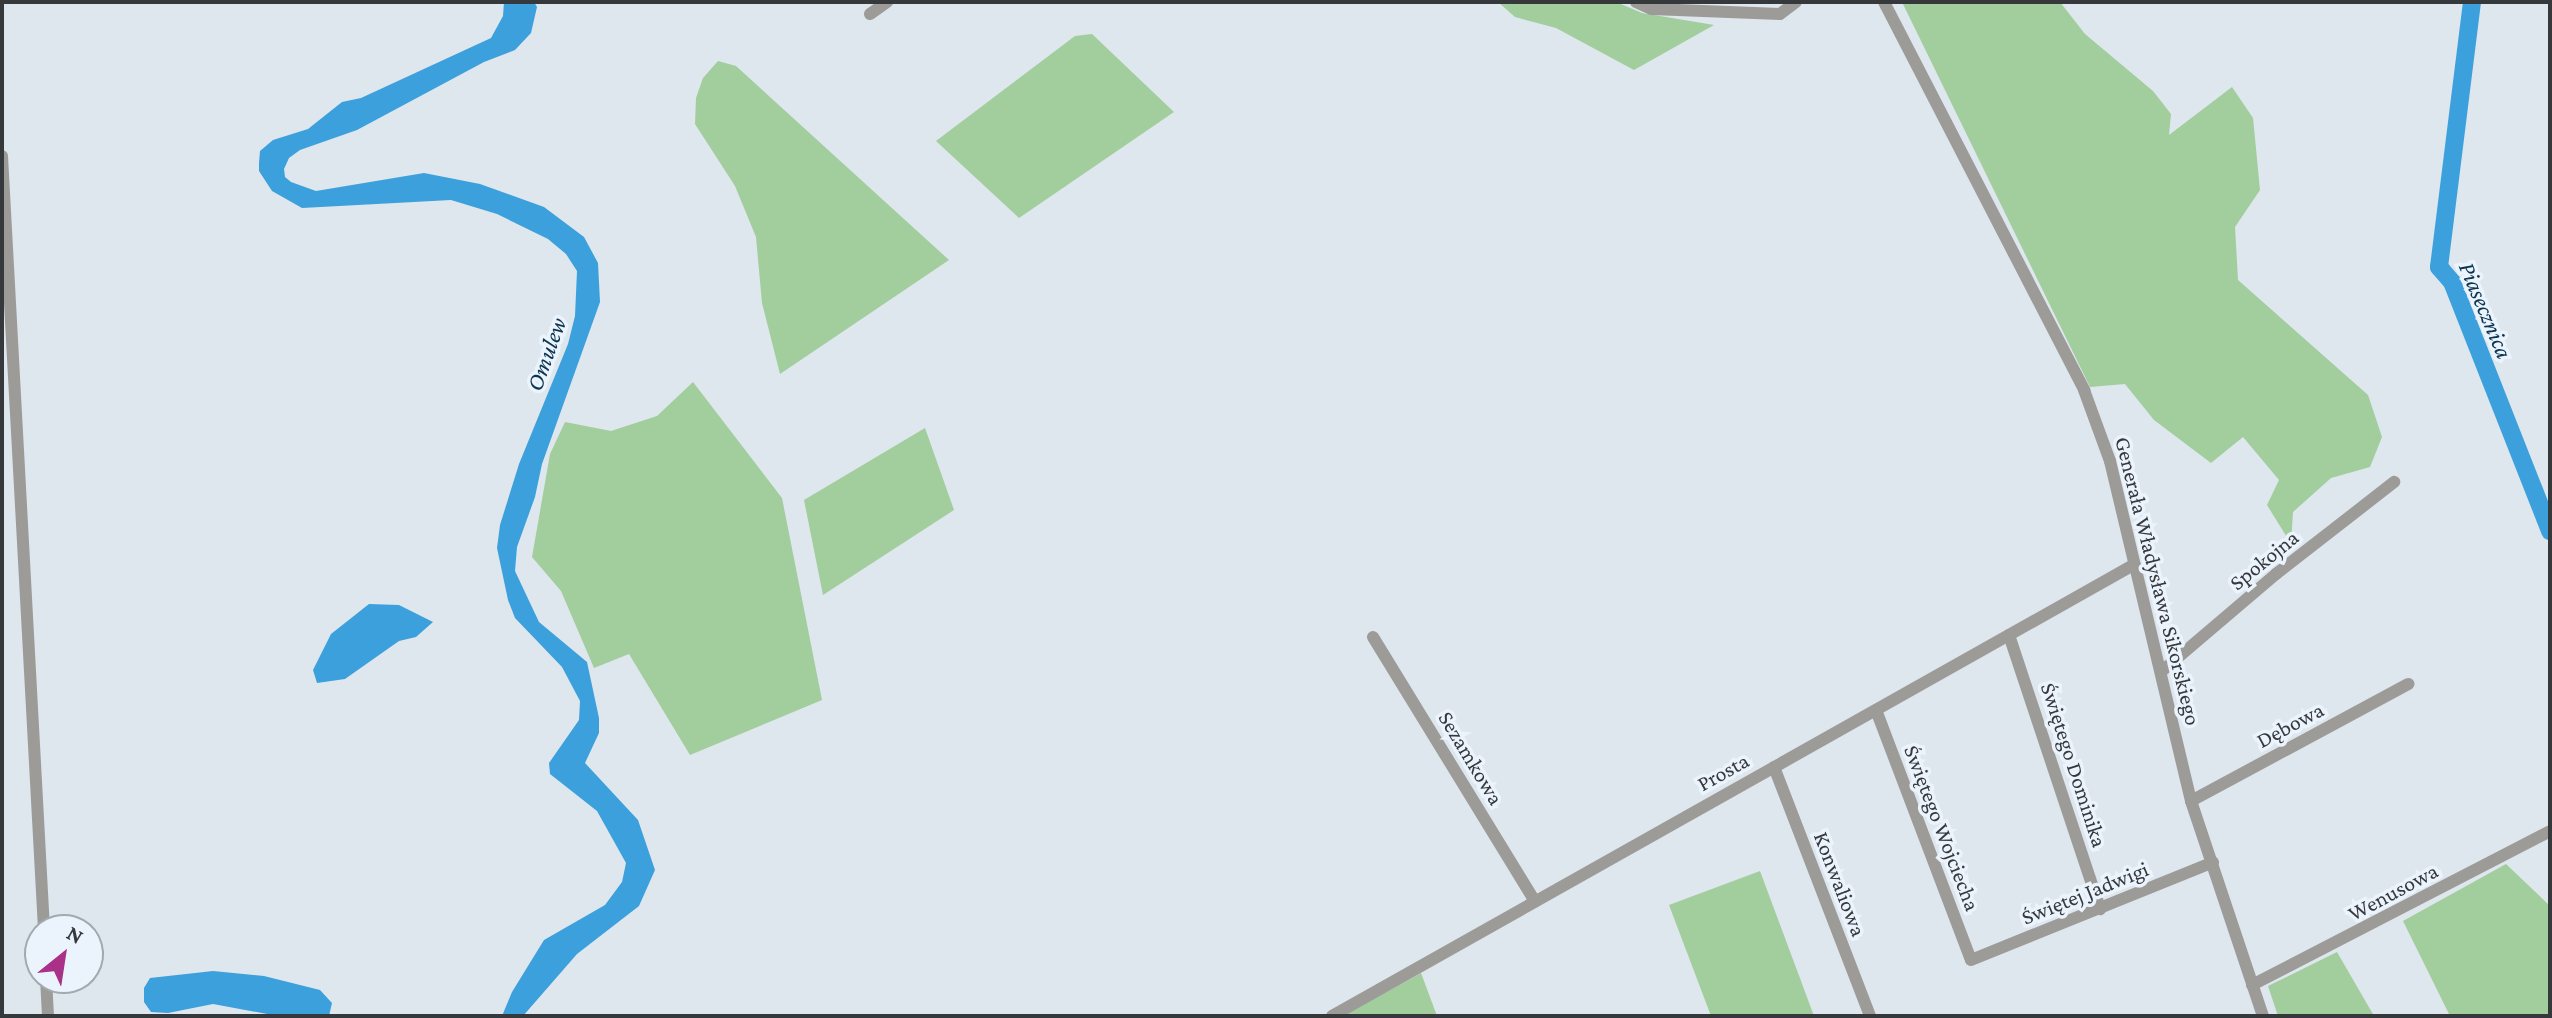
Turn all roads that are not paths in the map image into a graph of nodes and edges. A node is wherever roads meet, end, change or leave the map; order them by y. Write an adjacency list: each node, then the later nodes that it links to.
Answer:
1 (887, 2): 5 (street)
2 (1636, 2): 3 (street)
3 (1796, 2)
4 (1884, 2): 8 (street, Generała Władysława Sikorskiego)
5 (870, 14)
6 (2, 156): 20 (street)
7 (2394, 482): 11 (street, Spokojna)
8 (2135, 564): 9 (street, Prosta); 11 (street, Generała Władysława Sikorskiego)
9 (2009, 635): 13 (street, Prosta); 19 (street, Świętego Dominika)
10 (1373, 637): 18 (street, Sezamkowa)
11 (2162, 671): 15 (street, Generała Władysława Sikorskiego)
12 (2408, 684): 15 (street, Dębowa)
13 (1876, 710): 14 (street, Prosta); 21 (street, Świętego Wojciecha)
14 (1774, 767): 18 (street, Prosta); 26 (street, Konwaliowa)
15 (2191, 801): 17 (street, Generała Władysława Sikorskiego)
16 (2550, 831): 22 (street, Wenusowa)
17 (2213, 862): 19 (street, Świętej Jadwigi); 22 (street, Generała Władysława Sikorskiego)
18 (1535, 901): 25 (street, Prosta)
19 (2100, 909): 21 (street, Świętej Jadwigi)
20 (43, 914)
21 (1971, 960)
22 (2252, 985): 27 (street, Generała Władysława Sikorskiego)
23 (47, 994): 24 (street)
24 (48, 1016)
25 (1332, 1016)
26 (1870, 1016)
27 (2263, 1016)

